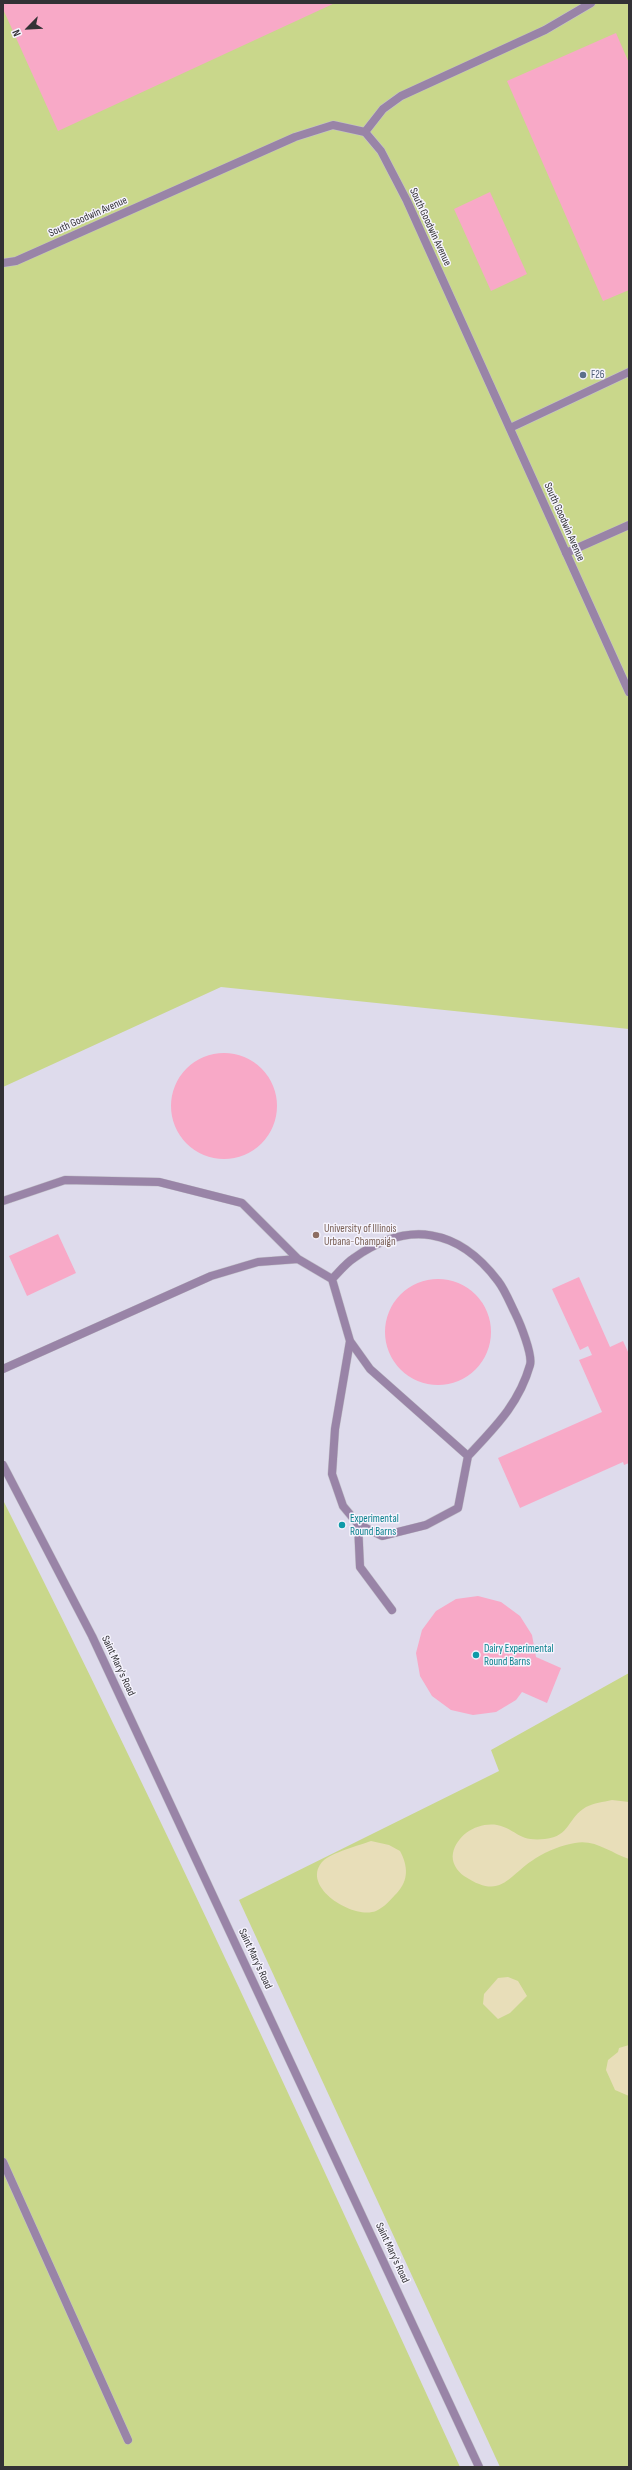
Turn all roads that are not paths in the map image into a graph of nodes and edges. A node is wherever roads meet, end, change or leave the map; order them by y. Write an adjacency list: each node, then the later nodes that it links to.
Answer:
1 (591, 3): 2 (street)
2 (365, 132): 3 (street, South Goodwin Avenue); 5 (street, South Goodwin Avenue)
3 (3, 263)
4 (629, 372): 5 (street)
5 (510, 428): 7 (street, South Goodwin Avenue)
6 (629, 525): 7 (street)
7 (566, 553): 8 (street, South Goodwin Avenue)
8 (629, 692)
9 (3, 1201): 10 (street)
10 (298, 1259): 11 (street); 13 (street)
11 (332, 1279): 12 (street); 14 (street)
12 (350, 1341): 14 (street); 16 (street)
13 (3, 1369)
14 (468, 1456): 16 (street)
15 (3, 1465): 20 (street, Saint Mary's Road)
16 (358, 1524): 17 (street)
17 (392, 1610)
18 (3, 2162): 19 (street)
19 (128, 2440)
20 (479, 2467)

